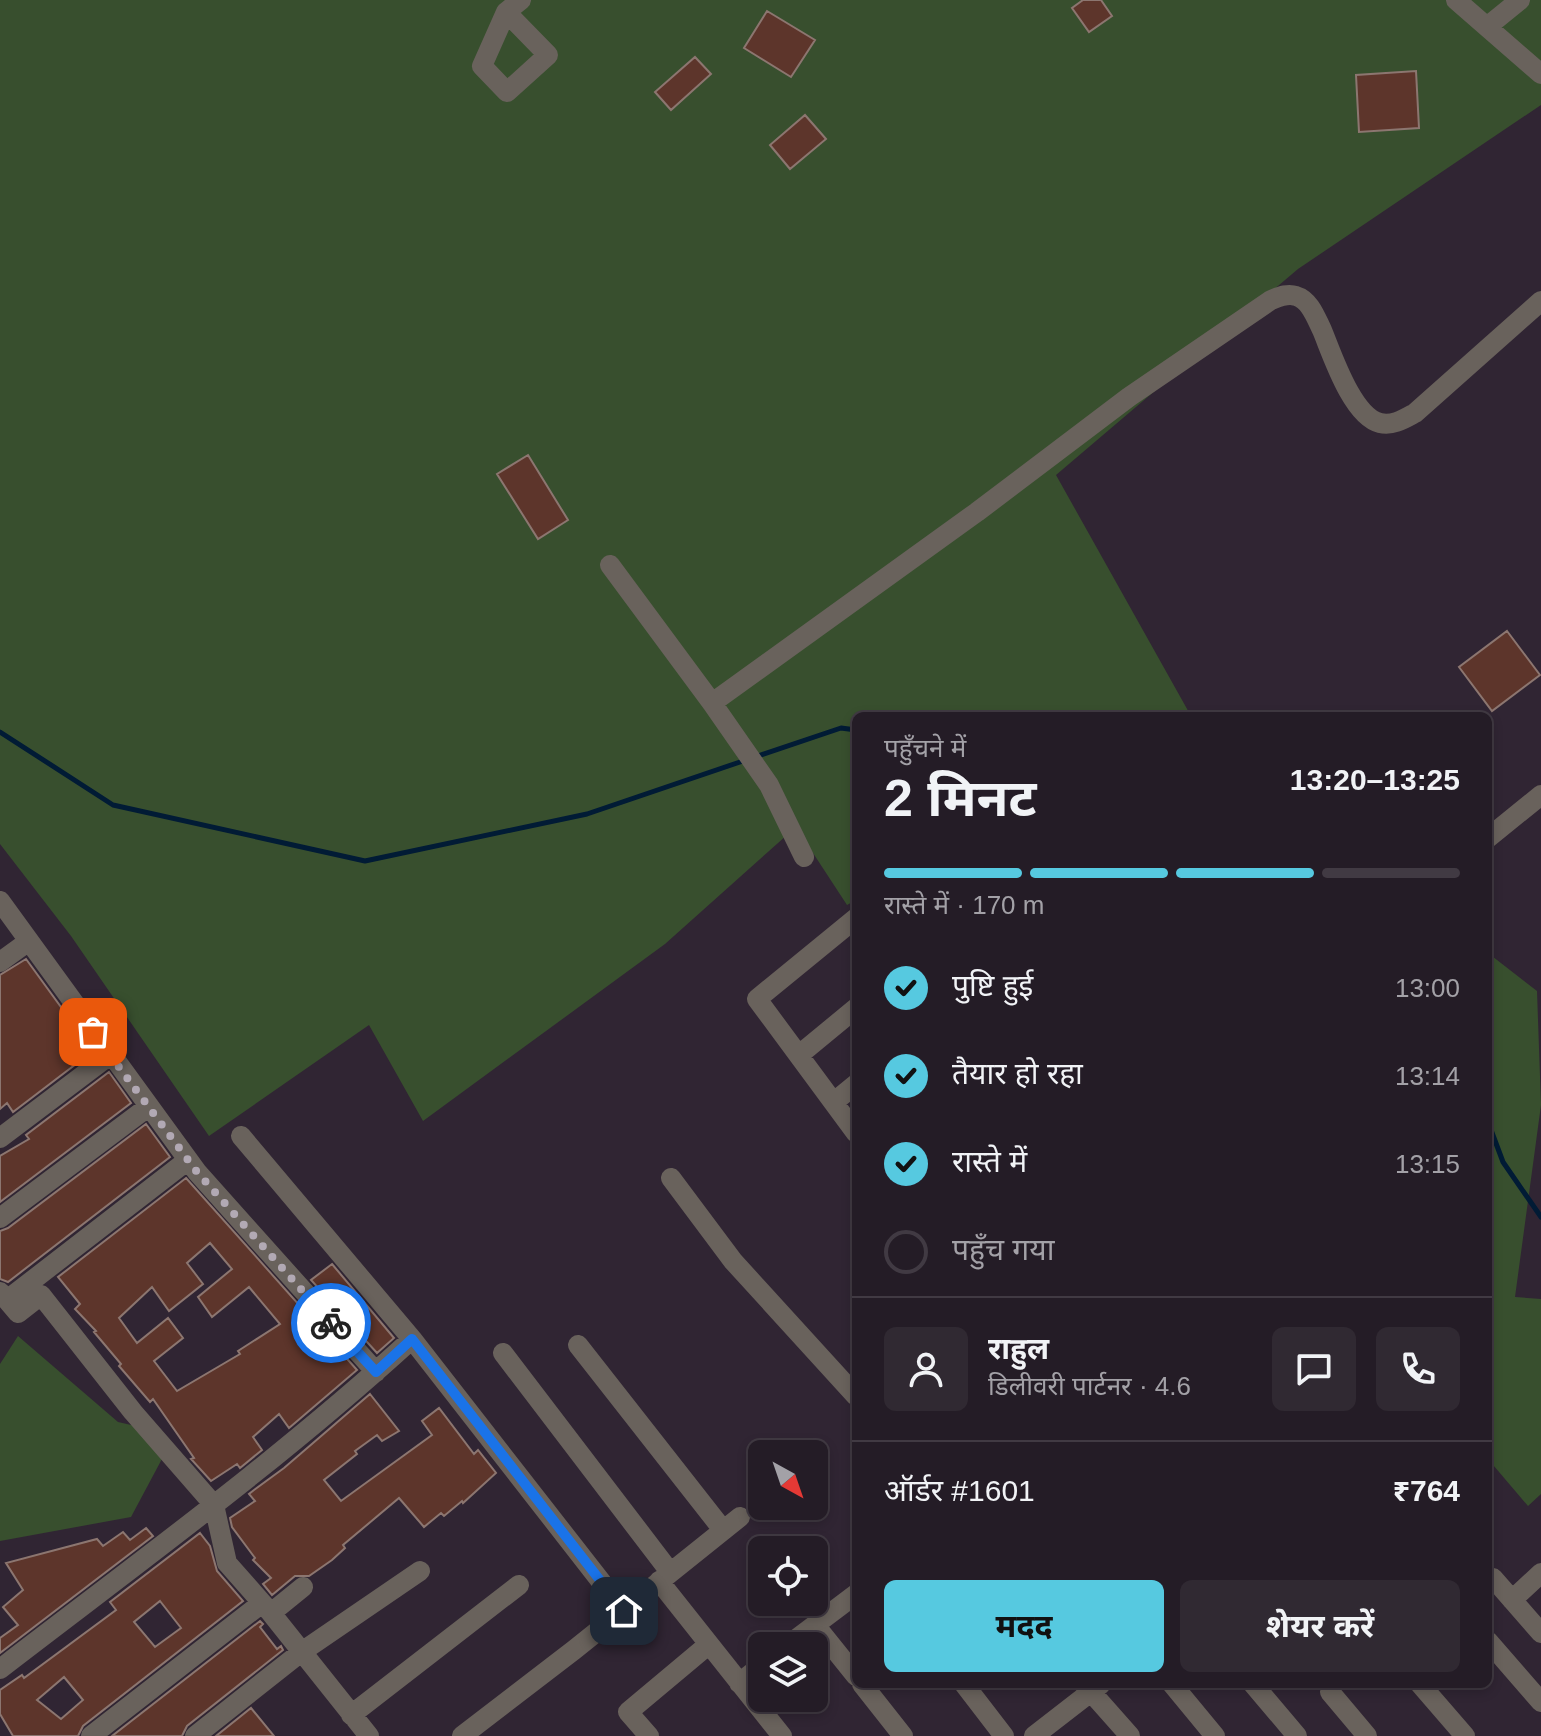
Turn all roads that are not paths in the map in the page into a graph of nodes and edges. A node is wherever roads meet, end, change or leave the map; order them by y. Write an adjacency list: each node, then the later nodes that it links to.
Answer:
1 (1456, 0): 3 (street)
2 (1520, 0): 3 (street)
3 (1488, 26): 4 (street)
4 (1541, 74)
5 (1541, 301): 7 (street)
6 (610, 565): 7 (street)
7 (712, 703): 10 (street)
8 (1541, 795): 9 (street)
9 (1492, 835)
10 (804, 857)
11 (0, 901): 13 (street)
12 (852, 921): 17 (street)
13 (29, 941): 14 (street); 16 (street)
14 (0, 962)
15 (852, 1011): 17 (street)
16 (110, 1055): 20 (street); 23 (street)
17 (799, 1055): 19 (street)
18 (852, 1087): 19 (street)
19 (834, 1102): 21 (street)
20 (148, 1107): 24 (street); 26 (street)
21 (852, 1127)
22 (241, 1136): 28 (street)
23 (0, 1138)
24 (188, 1160): 27 (street); 31 (street)
25 (671, 1178): 32 (street)
26 (0, 1218)
27 (4, 1296): 33 (street)
28 (412, 1339): 31 (street); 45 (street)
29 (578, 1345): 35 (street)
30 (503, 1353): 38 (street)
31 (376, 1372): 33 (street)
32 (852, 1390)
33 (214, 1505): 44 (street); 52 (street)
34 (740, 1517): 35 (street)
35 (723, 1530): 38 (street)
36 (420, 1571): 51 (street)
37 (1541, 1573): 43 (street)
38 (664, 1576): 45 (street); 49 (street)
39 (1493, 1578): 43 (street)
40 (519, 1585): 65 (street)
41 (303, 1587): 44 (street)
42 (852, 1597): 46 (street)
43 (1512, 1600): 48 (street)
44 (266, 1608): 51 (street); 67 (street)
45 (624, 1611): 70 (street)
46 (815, 1625): 47 (street); 53 (street)
47 (806, 1632)
48 (1541, 1633)
49 (708, 1645): 55 (street); 71 (street)
50 (1492, 1646): 64 (street)
51 (300, 1653): 65 (street); 68 (street)
52 (0, 1669)
53 (852, 1671)
54 (748, 1676): 55 (street)
55 (739, 1683): 72 (street)
56 (865, 1688): 73 (street)
57 (967, 1688): 74 (street)
58 (1091, 1688): 66 (street)
59 (1093, 1688): 75 (street)
60 (1175, 1688): 76 (street)
61 (1256, 1688): 77 (street)
62 (1423, 1688): 79 (street)
63 (1330, 1692): 78 (street)
64 (1541, 1702)
65 (351, 1715): 69 (street)
66 (1045, 1733)
67 (91, 1736)
68 (195, 1736)
69 (369, 1736)
70 (462, 1736)
71 (649, 1736)
72 (782, 1736)
73 (903, 1736)
74 (1004, 1736)
75 (1130, 1736)
76 (1215, 1736)
77 (1297, 1736)
78 (1367, 1736)
79 (1465, 1736)

